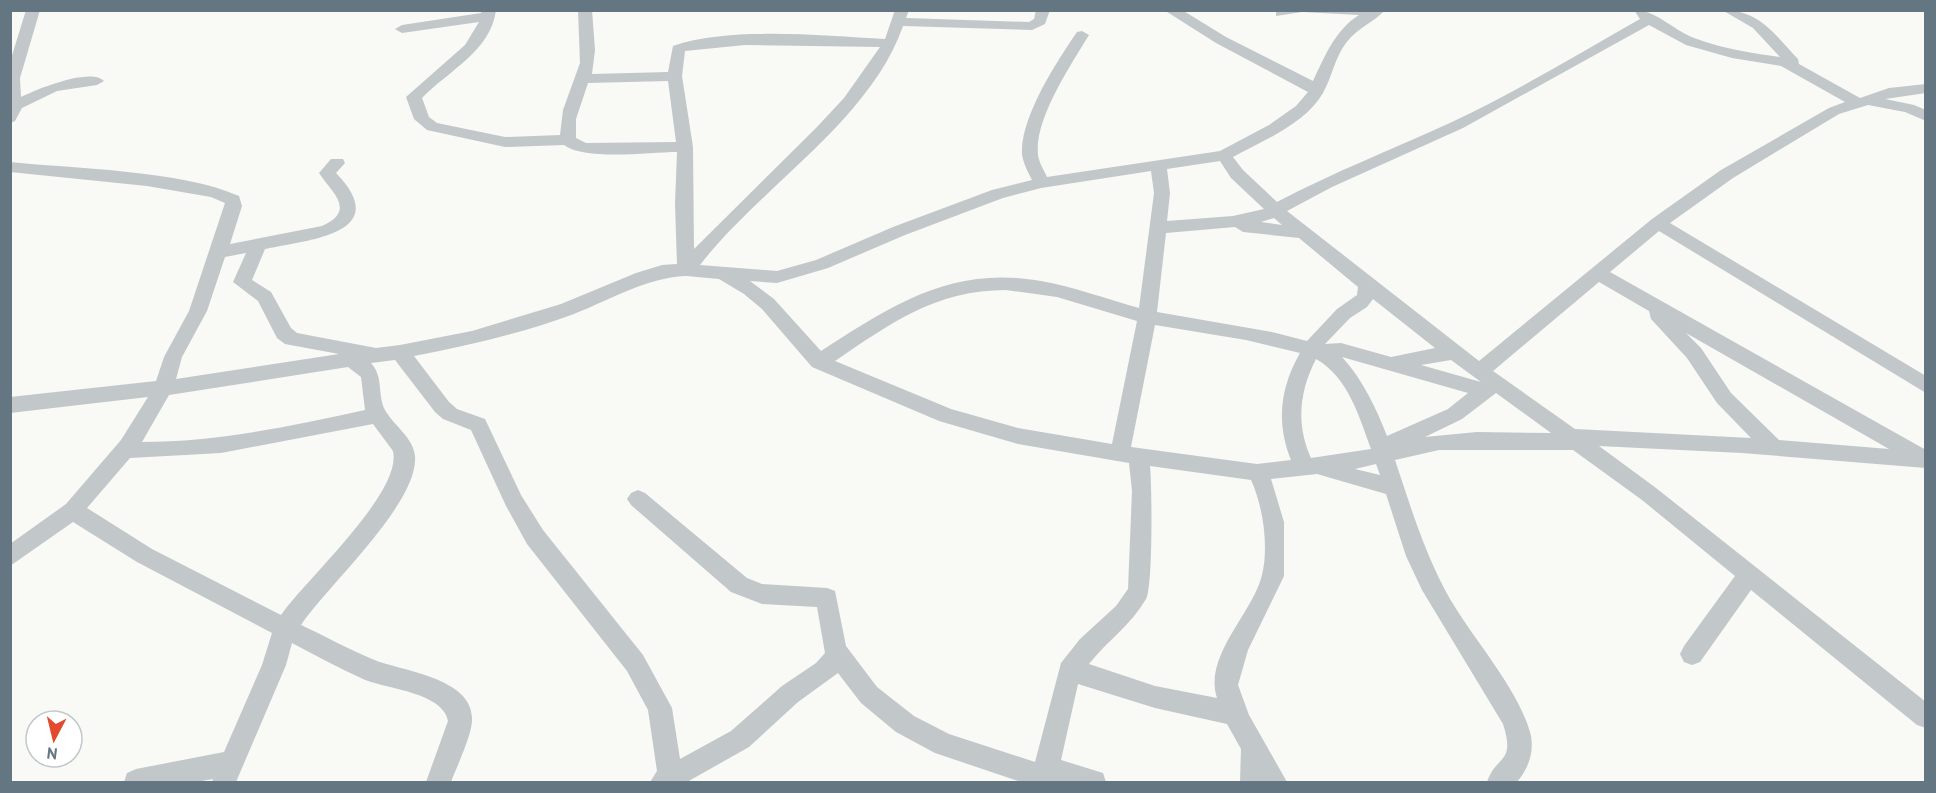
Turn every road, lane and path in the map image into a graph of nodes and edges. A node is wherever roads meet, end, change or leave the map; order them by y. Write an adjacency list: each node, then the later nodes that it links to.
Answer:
1 (33, 10): 18 (street)
2 (585, 10): 19 (street)
3 (1043, 10): 12 (street)
4 (1171, 10): 21 (street)
5 (1297, 10): 9 (street)
6 (1308, 10): 8 (street)
7 (1729, 10): 16 (street)
8 (1366, 12): 21 (street)
9 (1281, 13)
10 (489, 14): 13 (street); 26 (street)
11 (1643, 15): 16 (street); 33 (street)
12 (901, 16): 15 (street)
13 (402, 29)
14 (1082, 34): 32 (street)
15 (890, 43): 17 (street); 40 (street)
16 (1801, 71): 23 (street)
17 (675, 76): 19 (street); 27 (street)
18 (12, 78): 24 (street)
19 (582, 79): 26 (street)
20 (97, 81): 24 (street)
21 (1316, 88): 28 (street)
22 (1926, 88): 23 (street)
23 (1862, 102): 25 (street); 35 (street)
24 (12, 111)
25 (1926, 116)
26 (568, 140): 27 (street)
27 (685, 147): 40 (street)
28 (1224, 155): 30 (street); 33 (street)
29 (337, 163): 38 (street)
30 (1158, 166): 32 (street); 36 (street)
31 (10, 167): 39 (street)
32 (1041, 183): 42 (street)
33 (1276, 211): 34 (street); 37 (street)
34 (1228, 224): 36 (street); 37 (street)
35 (1658, 224): 41 (street); 54 (street)
36 (1158, 228): 45 (street)
37 (1303, 233): 43 (street)
38 (258, 244): 39 (street); 49 (street)
39 (219, 252): 55 (street)
40 (686, 270): 42 (street); 47 (street)
41 (1600, 273): 44 (street); 53 (street)
42 (722, 274): 51 (street)
43 (1367, 284): 46 (street); 48 (street)
44 (1651, 305): 59 (street); 63 (street)
45 (1147, 317): 46 (street); 51 (street); 62 (street)
46 (1316, 351): 52 (street); 61 (street); 64 (street)
47 (400, 352): 49 (street); 80 (street)
48 (1454, 352): 52 (street); 53 (street)
49 (377, 355): 50 (street)
50 (352, 360): 55 (street); 57 (street)
51 (819, 362): 62 (street)
52 (1390, 364): 53 (street)
53 (1487, 381): 58 (street); 61 (street)
54 (1926, 386)
55 (163, 388): 56 (street); 60 (street)
56 (10, 405)
57 (378, 415): 60 (street); 71 (street)
58 (1576, 440): 59 (street); 61 (street); 70 (street)
59 (1773, 447): 63 (street)
60 (125, 450): 68 (street)
61 (1380, 452): 64 (street); 66 (street)
62 (1129, 454): 65 (street); 74 (street)
63 (1926, 460)
64 (1311, 467): 65 (street); 66 (street)
65 (1257, 472): 75 (street)
66 (1392, 487): 86 (street)
67 (638, 499): 73 (street)
68 (73, 510): 69 (street); 71 (street)
69 (10, 557)
70 (1748, 576): 72 (street); 76 (street)
71 (286, 627): 78 (street); 82 (street)
72 (1692, 654)
73 (838, 657): 79 (street); 80 (street)
74 (1069, 671): 75 (street); 79 (street)
75 (1237, 714): 77 (street)
76 (1926, 717)
77 (1253, 747): 84 (street); 85 (street)
78 (228, 772): 81 (street)
79 (1045, 776): 83 (street)
80 (669, 781)
81 (136, 783)
82 (439, 783)
83 (1094, 783)
84 (1252, 783)
85 (1275, 783)
86 (1498, 783)

